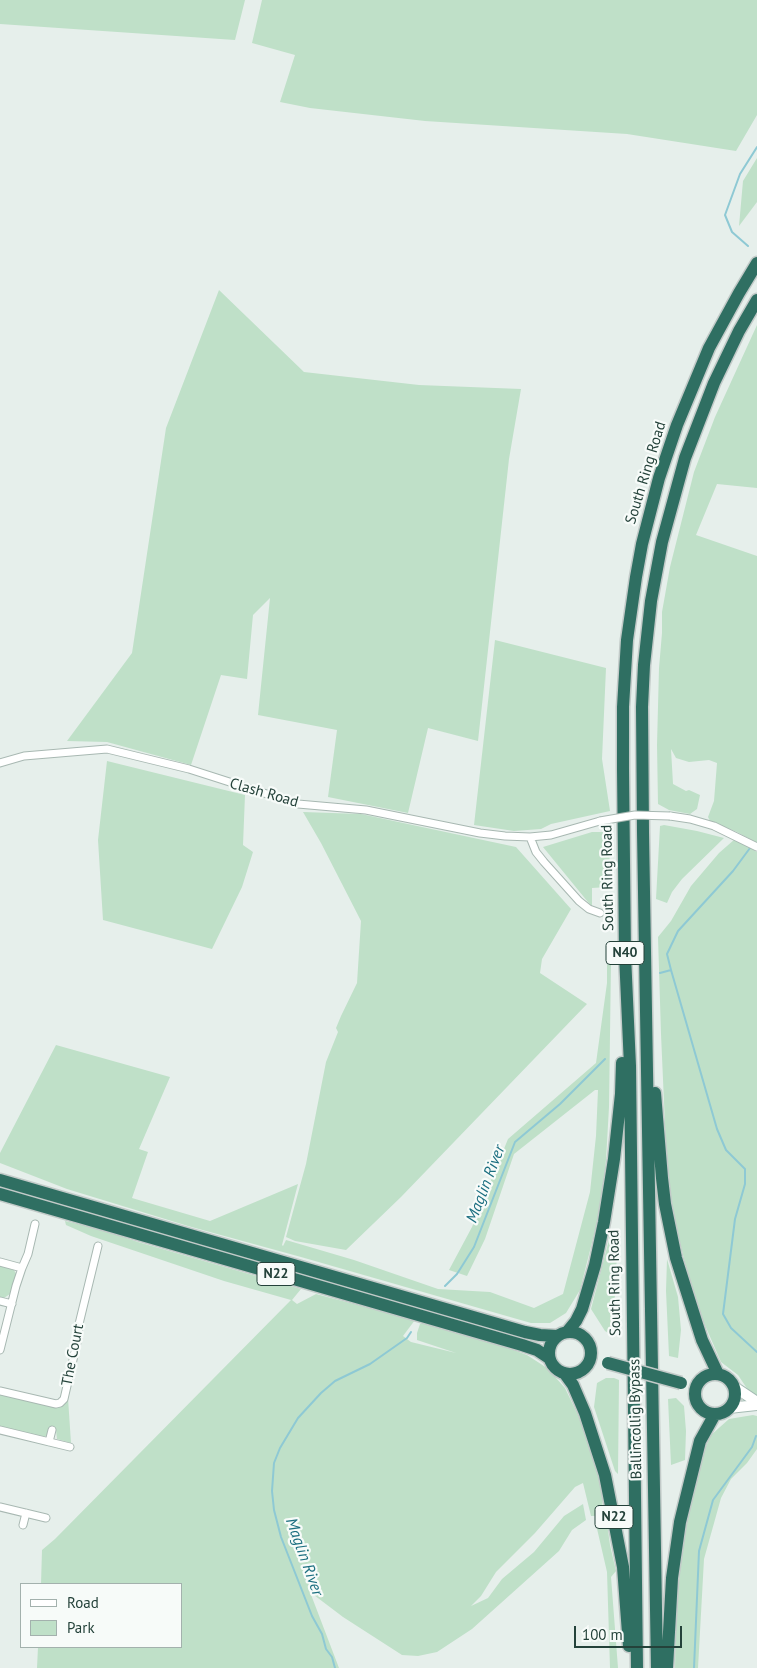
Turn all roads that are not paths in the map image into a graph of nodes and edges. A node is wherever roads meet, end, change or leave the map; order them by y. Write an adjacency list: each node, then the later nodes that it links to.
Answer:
1 (757, 263): 7 (highway, South Ring Road / N40)
2 (757, 300): 8 (highway, N40)
3 (0, 763): 4 (street, Clash Road)
4 (530, 837): 5 (street, Clash Road, bridge); 6 (street)
5 (757, 847)
6 (600, 913)
7 (626, 955): 17 (highway); 42 (highway, South Ring Road / N40)
8 (646, 958): 24 (highway); 43 (highway, Ballincollig Bypass / N40)
9 (0, 1180): 17 (highway, N22)
10 (0, 1194): 20 (highway, N22)
11 (35, 1224): 14 (street)
12 (98, 1246): 28 (street, The Court)
13 (0, 1262): 14 (street)
14 (22, 1268): 16 (street)
15 (0, 1301): 16 (street)
16 (12, 1304): 19 (street)
17 (562, 1334): 18 (highway, N22); 20 (highway)
18 (590, 1347): 21 (highway, N22); 22 (highway)
19 (0, 1350)
20 (549, 1358): 23 (highway, N22)
21 (608, 1363): 22 (highway, N22); 26 (highway, N22, bridge)
22 (588, 1364): 23 (highway, N22)
23 (565, 1374): 41 (highway, N22)
24 (718, 1374): 25 (highway, N22); 27 (highway)
25 (702, 1378): 26 (highway, N22); 29 (highway)
26 (681, 1383): 29 (highway, N22)
27 (733, 1386): 30 (street); 31 (highway)
28 (0, 1390)
29 (694, 1396): 32 (highway, N22)
30 (757, 1404): 31 (street)
31 (729, 1408): 32 (highway)
32 (715, 1414): 44 (highway)
33 (0, 1430): 35 (street)
34 (52, 1430): 35 (street)
35 (50, 1442): 36 (street)
36 (70, 1447)
37 (0, 1507): 38 (street)
38 (26, 1514): 39 (street); 40 (street)
39 (46, 1518)
40 (23, 1524)
41 (631, 1668)
42 (637, 1668)
43 (656, 1668)
44 (667, 1668)

